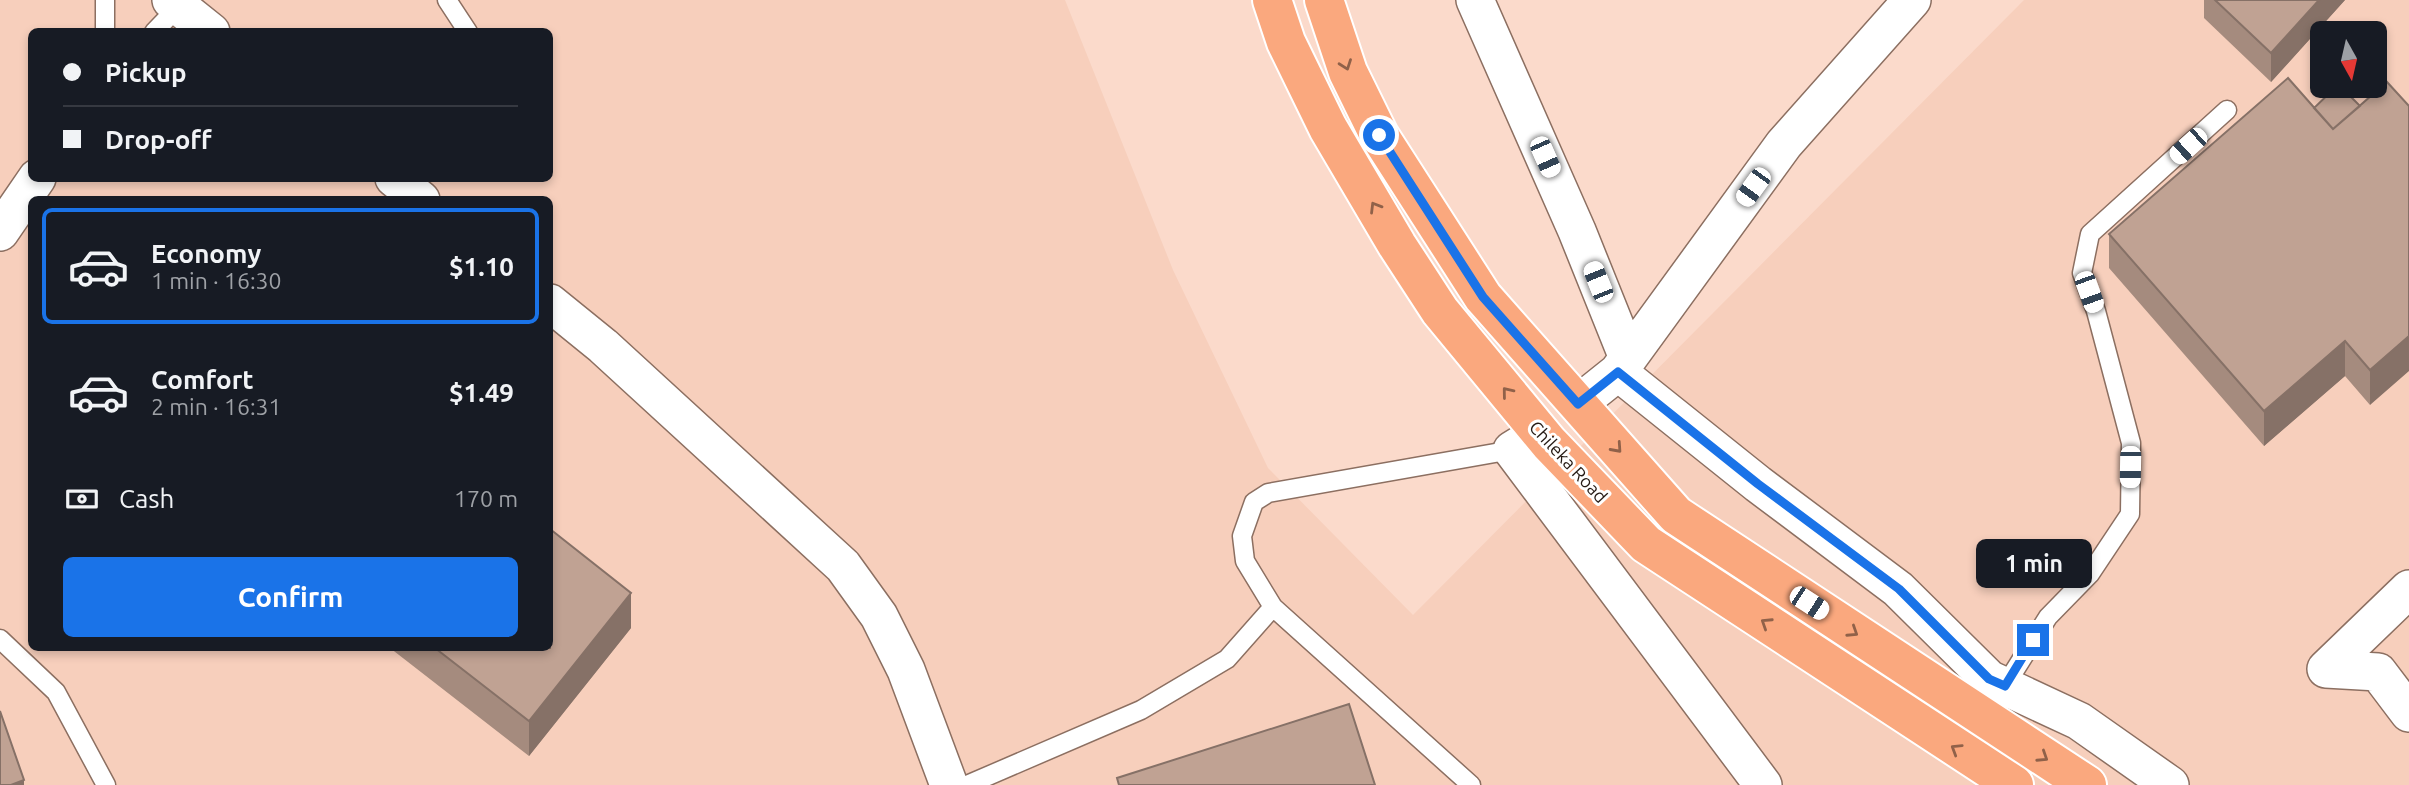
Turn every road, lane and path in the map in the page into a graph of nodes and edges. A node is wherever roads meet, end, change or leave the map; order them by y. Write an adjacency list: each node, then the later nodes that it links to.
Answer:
1 (105, 0): 8 (lane)
2 (447, 0): 10 (lane)
3 (1272, 0): 17 (highway, Chileka Road, one-way to 3)
4 (1324, 0): 16 (highway, one-way to 16)
5 (1475, 0): 15 (street)
6 (1912, 0): 15 (street)
7 (168, 13): 9 (street)
8 (105, 28)
9 (202, 28)
10 (465, 28)
11 (2227, 110): 21 (lane)
12 (34, 182): 13 (street)
13 (0, 232)
14 (553, 305): 25 (street)
15 (1623, 365): 16 (street); 21 (street)
16 (1578, 404): 23 (highway, one-way to 23)
17 (1526, 441): 19 (lane); 28 (street); 29 (highway, Chileka Road, one-way to 17)
18 (2409, 589): 22 (street)
19 (1273, 607): 26 (lane); 27 (lane)
20 (0, 639): 24 (lane)
21 (2005, 686): 23 (lane); 31 (street)
22 (2409, 713)
23 (1986, 720): 30 (highway, one-way to 30)
24 (106, 785)
25 (949, 785)
26 (967, 785)
27 (1471, 785)
28 (1763, 785)
29 (2014, 785)
30 (2087, 785)
31 (2170, 785)

